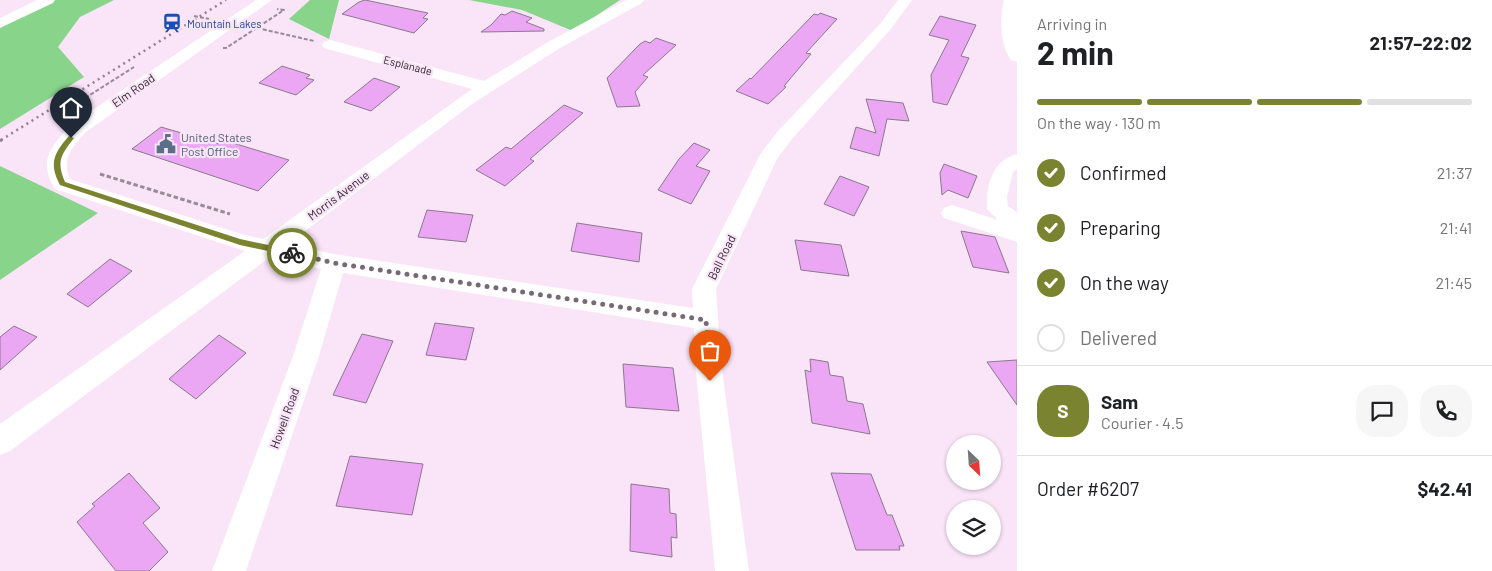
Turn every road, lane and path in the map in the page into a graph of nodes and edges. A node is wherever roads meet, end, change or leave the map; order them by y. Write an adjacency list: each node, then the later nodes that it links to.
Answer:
1 (48, 0): 8 (street)
2 (265, 0): 19 (street, Elm Road)
3 (638, 0): 12 (street, Morris Avenue)
4 (906, 0): 21 (street, Ball Road)
5 (1011, 0): 11 (street)
6 (194, 16): 7 (path)
7 (209, 20)
8 (0, 24)
9 (256, 28): 10 (path)
10 (330, 45): 12 (street, Esplanade)
11 (1017, 57)
12 (486, 87): 19 (street, Morris Avenue)
13 (1017, 160): 17 (street)
14 (100, 174): 16 (path)
15 (952, 212): 18 (street)
16 (230, 214)
17 (1017, 223)
18 (1017, 234)
19 (268, 247): 20 (street, Elm Road); 22 (street, Morris Avenue)
20 (334, 263): 21 (street, Elm Road); 23 (street, Howell Road)
21 (706, 320): 24 (street, Ball Road)
22 (0, 441)
23 (229, 571)
24 (732, 571)

